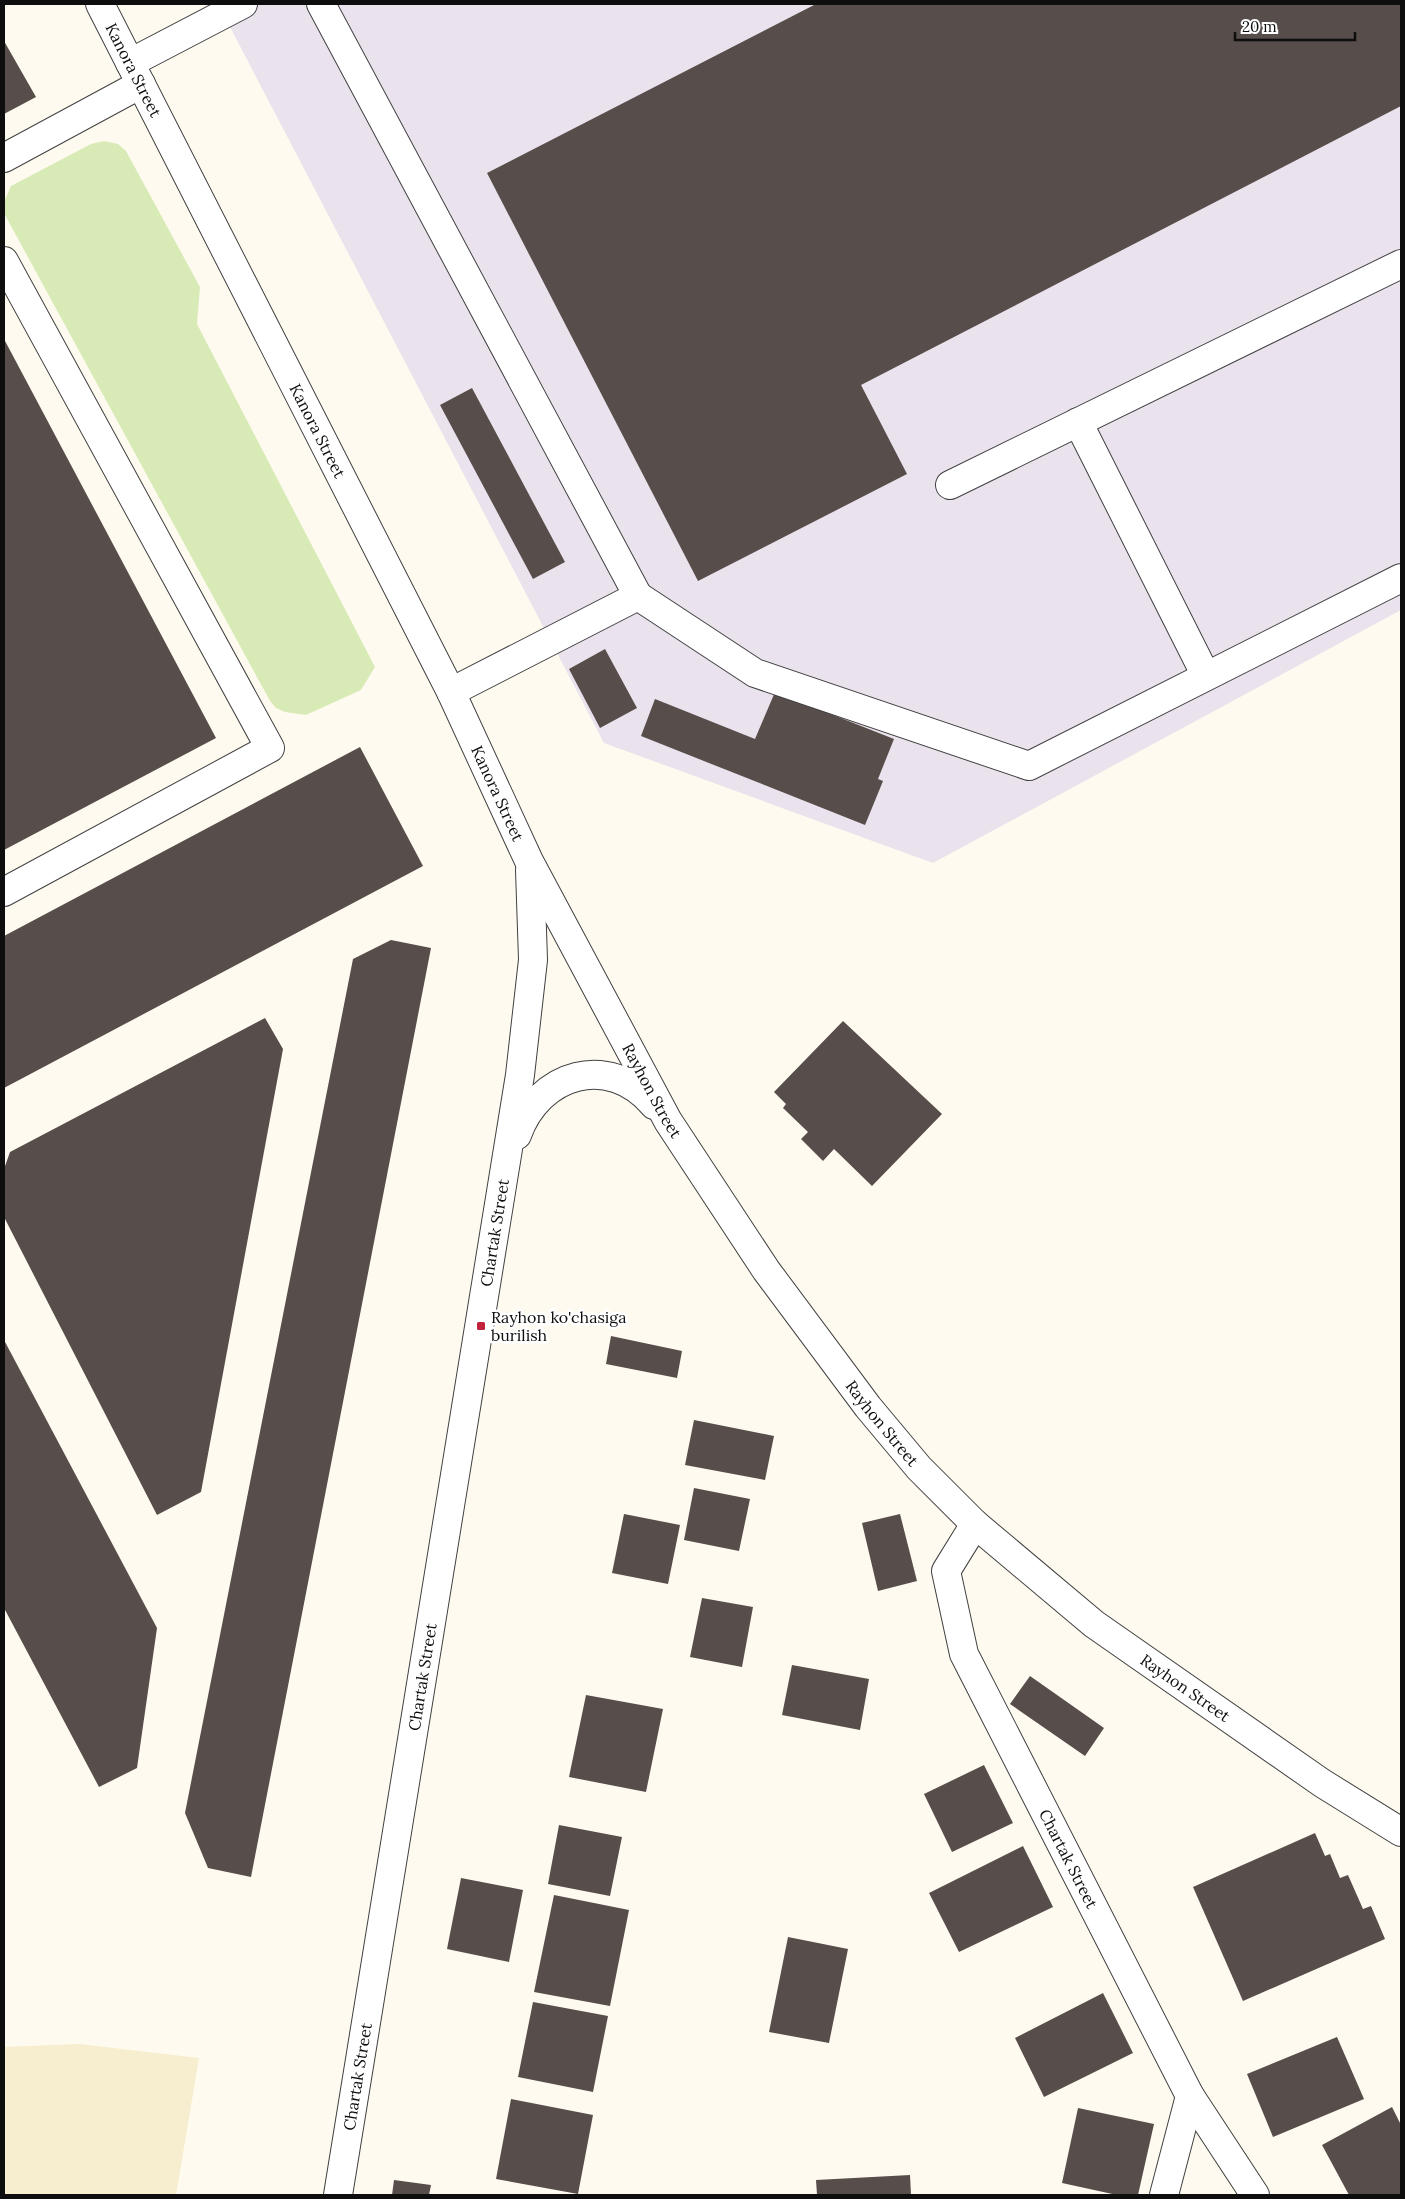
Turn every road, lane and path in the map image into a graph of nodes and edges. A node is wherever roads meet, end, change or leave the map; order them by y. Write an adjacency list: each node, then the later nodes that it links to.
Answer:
1 (100, 4): 4 (street, Kanora Street)
2 (243, 4): 4 (street)
3 (321, 4): 11 (street)
4 (135, 74): 5 (street); 13 (street, Kanora Street)
5 (4, 158)
6 (4, 261): 15 (street)
7 (1401, 264): 8 (street)
8 (1078, 422): 9 (street); 12 (street)
9 (950, 485)
10 (1401, 578): 12 (street)
11 (638, 596): 12 (street); 13 (street)
12 (1206, 676)
13 (451, 692): 14 (street, Kanora Street)
14 (529, 861): 16 (street, Rayhon Street); 17 (street, Chartak Street)
15 (4, 892)
16 (668, 1121): 17 (street, Chartak Street); 18 (street, Rayhon Street)
17 (508, 1158): 21 (street, Chartak Street)
18 (975, 1524): 19 (street, Rayhon Street); 20 (street, Chartak Street)
19 (1401, 1832)
20 (1190, 2096): 22 (street); 23 (street, Chartak Street)
21 (338, 2195)
22 (1164, 2195)
23 (1255, 2195)

